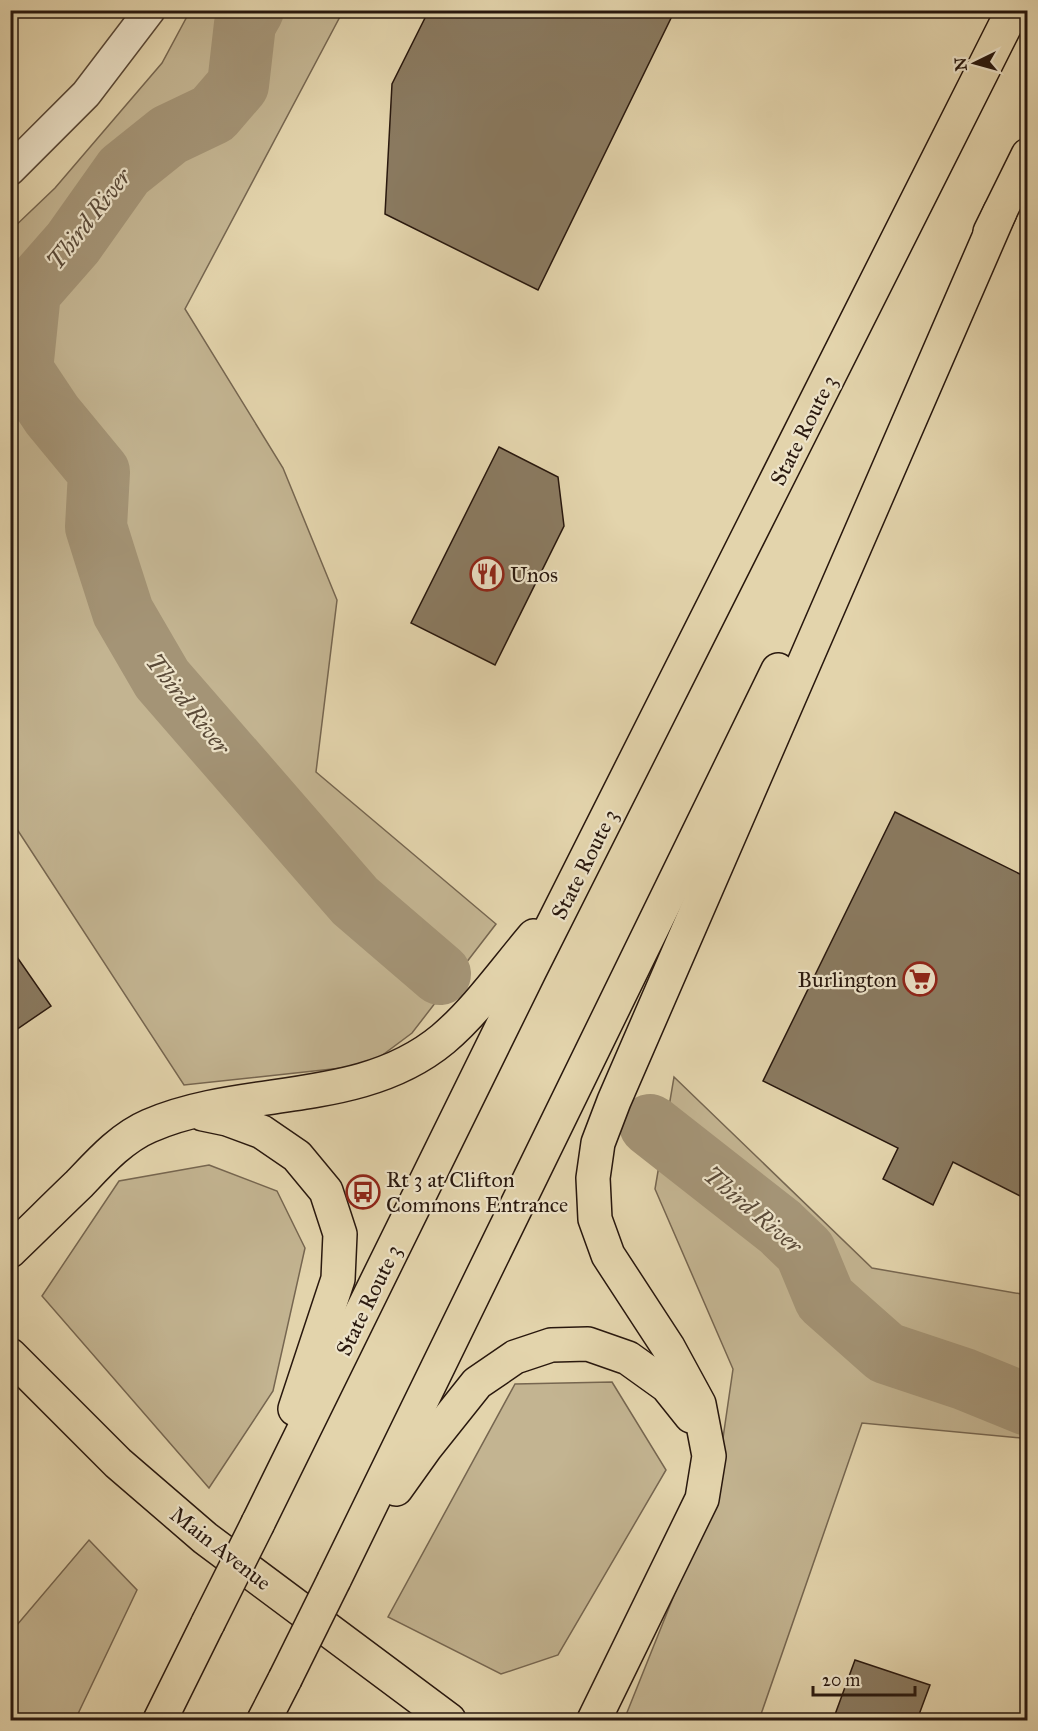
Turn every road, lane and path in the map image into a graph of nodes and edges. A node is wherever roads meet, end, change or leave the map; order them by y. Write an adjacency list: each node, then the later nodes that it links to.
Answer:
1 (150, 10): 4 (street)
2 (1013, 10): 6 (main road, State Route 3)
3 (1028, 155): 5 (main road)
4 (10, 170)
5 (1000, 212): 10 (main road); 12 (main road)
6 (569, 894): 7 (main road); 11 (main road, State Route 3)
7 (189, 1111): 8 (main road); 11 (main road)
8 (10, 1251)
9 (10, 1355): 15 (main road, Main Avenue)
10 (709, 1456): 12 (main road); 16 (main road)
11 (258, 1523): 13 (main road, State Route 3, bridge)
12 (334, 1580): 14 (main road, bridge)
13 (160, 1720)
14 (264, 1720)
15 (449, 1720)
16 (594, 1720)

